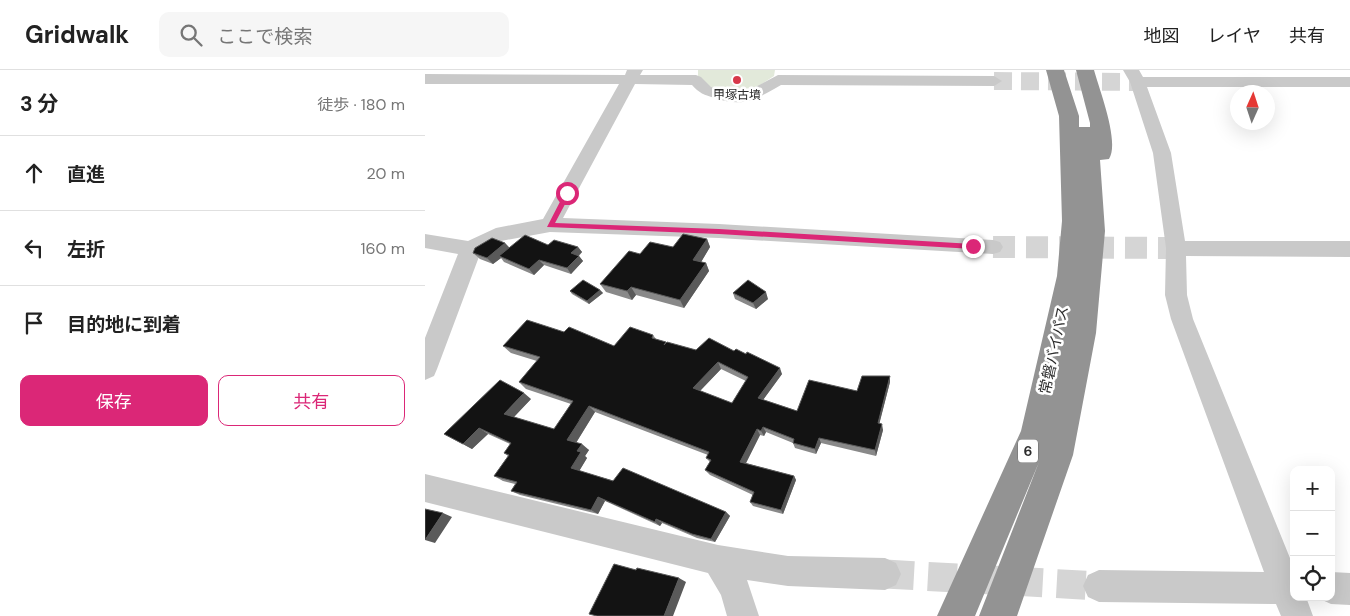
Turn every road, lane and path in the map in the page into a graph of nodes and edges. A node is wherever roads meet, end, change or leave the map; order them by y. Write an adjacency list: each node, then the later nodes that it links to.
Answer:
1 (1038, 70): 16 (highway)
2 (1055, 70): 16 (highway, 常磐バイパス / 6)
3 (1070, 70): 17 (highway, 常磐バイパス / 6)
4 (1085, 70): 17 (highway)
5 (632, 75): 7 (street); 8 (street); 10 (street)
6 (1135, 76): 9 (street); 13 (street)
7 (425, 79)
8 (994, 81)
9 (1350, 82)
10 (550, 225): 12 (street); 14 (street)
11 (425, 241): 14 (street)
12 (993, 247)
13 (1176, 248): 15 (street); 25 (street)
14 (471, 249): 18 (street)
15 (1350, 249)
16 (1070, 276): 28 (highway, 常磐バイパス / 6)
17 (1082, 333): 29 (highway, 常磐バイパス / 6)
18 (425, 369)
19 (425, 488): 20 (street)
20 (718, 560): 21 (street); 27 (street)
21 (885, 574)
22 (1099, 586): 26 (street)
23 (1335, 588): 24 (street)
24 (1350, 588)
25 (1290, 593)
26 (1290, 598)
27 (743, 616)
28 (956, 616)
29 (998, 616)

